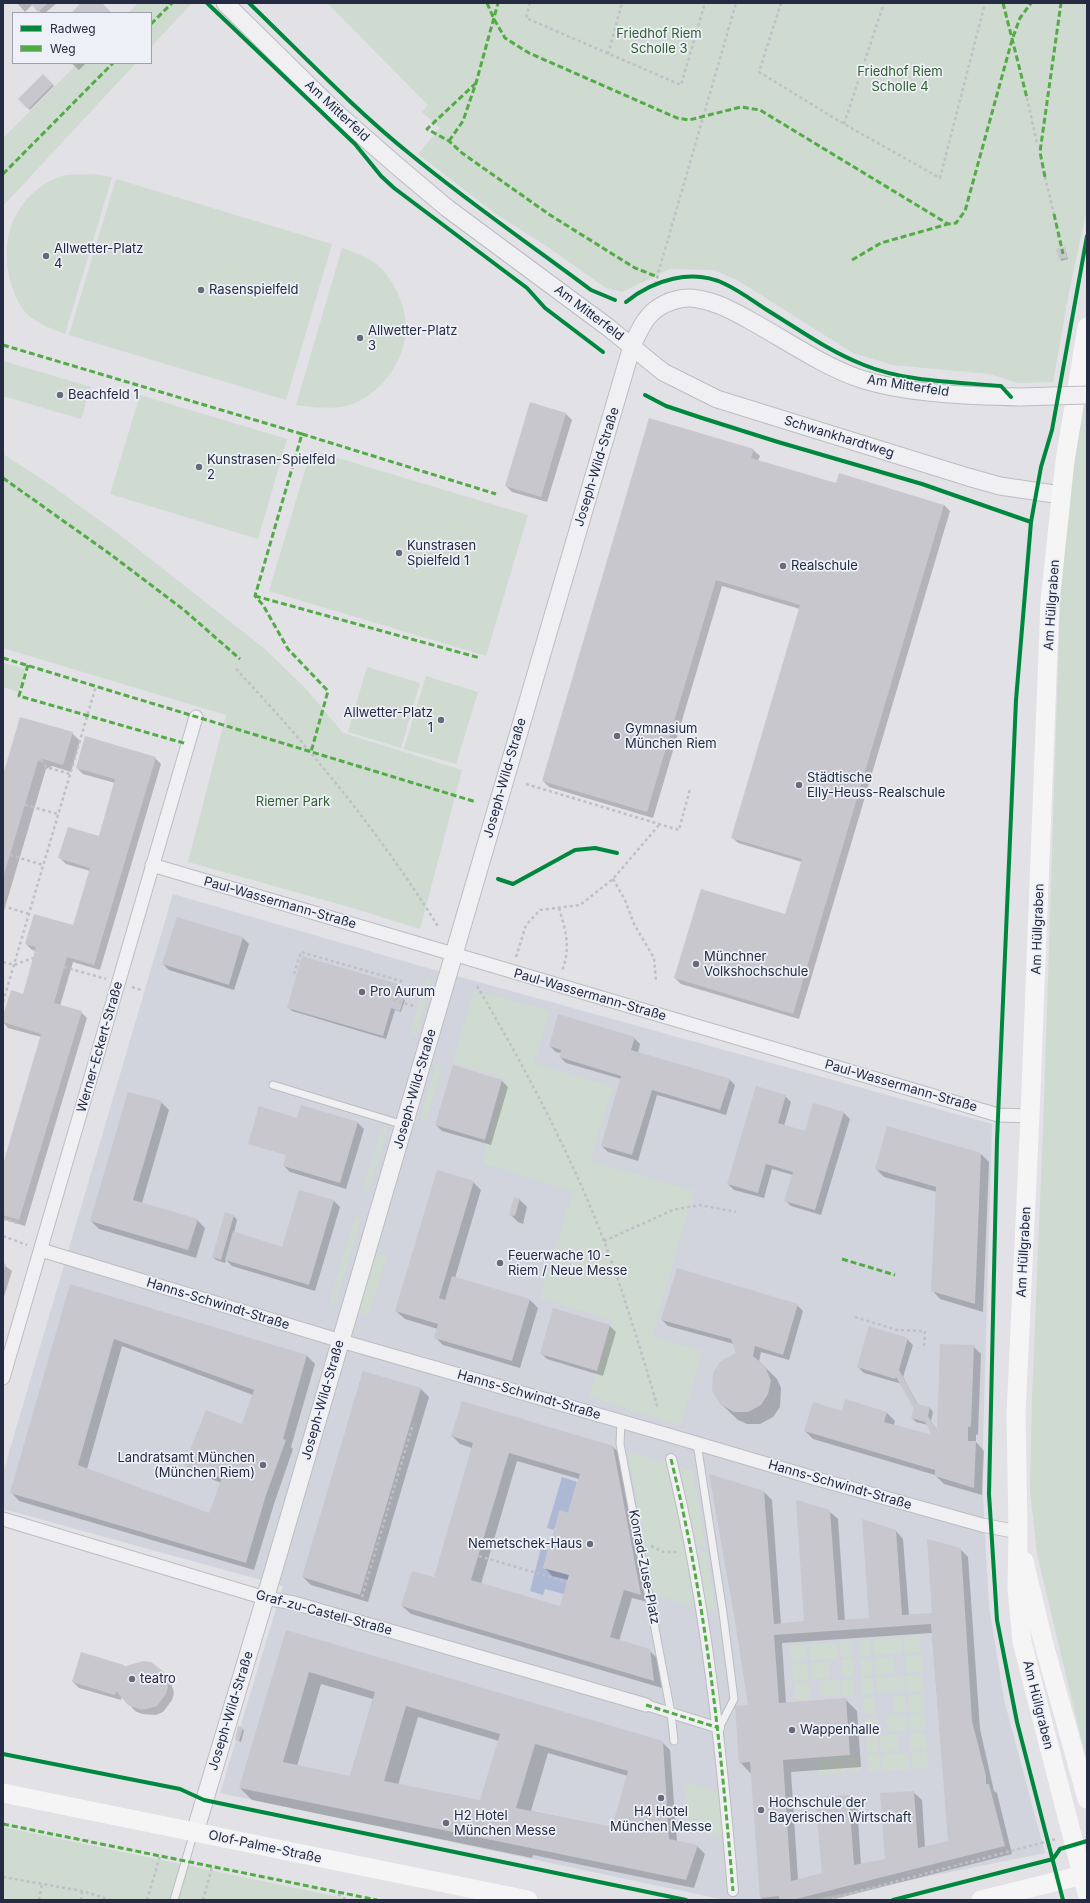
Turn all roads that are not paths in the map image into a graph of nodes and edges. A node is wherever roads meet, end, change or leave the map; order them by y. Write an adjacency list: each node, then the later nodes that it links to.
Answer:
1 (225, 3): 3 (street, Am Mitterfeld)
2 (1087, 327): 5 (main road, Am Hüllgraben)
3 (632, 346): 4 (street, Am Mitterfeld, bridge); 5 (street, Schwankhardtweg); 8 (street, Joseph-Wild-Straße)
4 (1087, 395)
5 (1061, 495): 10 (main road, Am Hüllgraben)
6 (196, 717): 7 (street, Werner-Eckert-Straße)
7 (152, 865): 8 (street, Paul-Wassermann-Straße); 12 (street, Werner-Eckert-Straße)
8 (454, 955): 10 (street, Paul-Wassermann-Straße); 11 (street, Joseph-Wild-Straße)
9 (273, 1084): 11 (lane)
10 (1030, 1116): 19 (main road, Am Hüllgraben)
11 (404, 1124): 13 (street, Joseph-Wild-Straße)
12 (41, 1250): 13 (street, Hanns-Schwindt-Straße); 14 (street, Werner-Eckert-Straße)
13 (341, 1341): 15 (street, Hanns-Schwindt-Straße); 20 (street, Joseph-Wild-Straße)
14 (3, 1378)
15 (621, 1421): 16 (street, Hanns-Schwindt-Straße); 22 (lane, Konrad-Zuse-Platz)
16 (697, 1443): 19 (street, Hanns-Schwindt-Straße); 23 (lane)
17 (671, 1459): 23 (street)
18 (3, 1519): 20 (street, Graf-zu-Castell-Straße)
19 (1018, 1532): 26 (main road, Am Hüllgraben); 28 (main road, Am Hüllgraben)
20 (265, 1598): 21 (street, Graf-zu-Castell-Straße); 27 (street, Joseph-Wild-Straße)
21 (646, 1705): 22 (street)
22 (672, 1713): 23 (street); 24 (lane, Konrad-Zuse-Platz)
23 (718, 1728): 29 (street)
24 (674, 1741)
25 (3, 1793): 27 (main road, Olof-Palme-Straße)
26 (1087, 1799)
27 (194, 1832): 31 (lane); 32 (main road, Olof-Palme-Straße)
28 (1084, 1874): 30 (main road, Am Hüllgraben); 33 (main road)
29 (733, 1891)
30 (1087, 1893)
31 (174, 1900)
32 (528, 1900)
33 (981, 1900)

